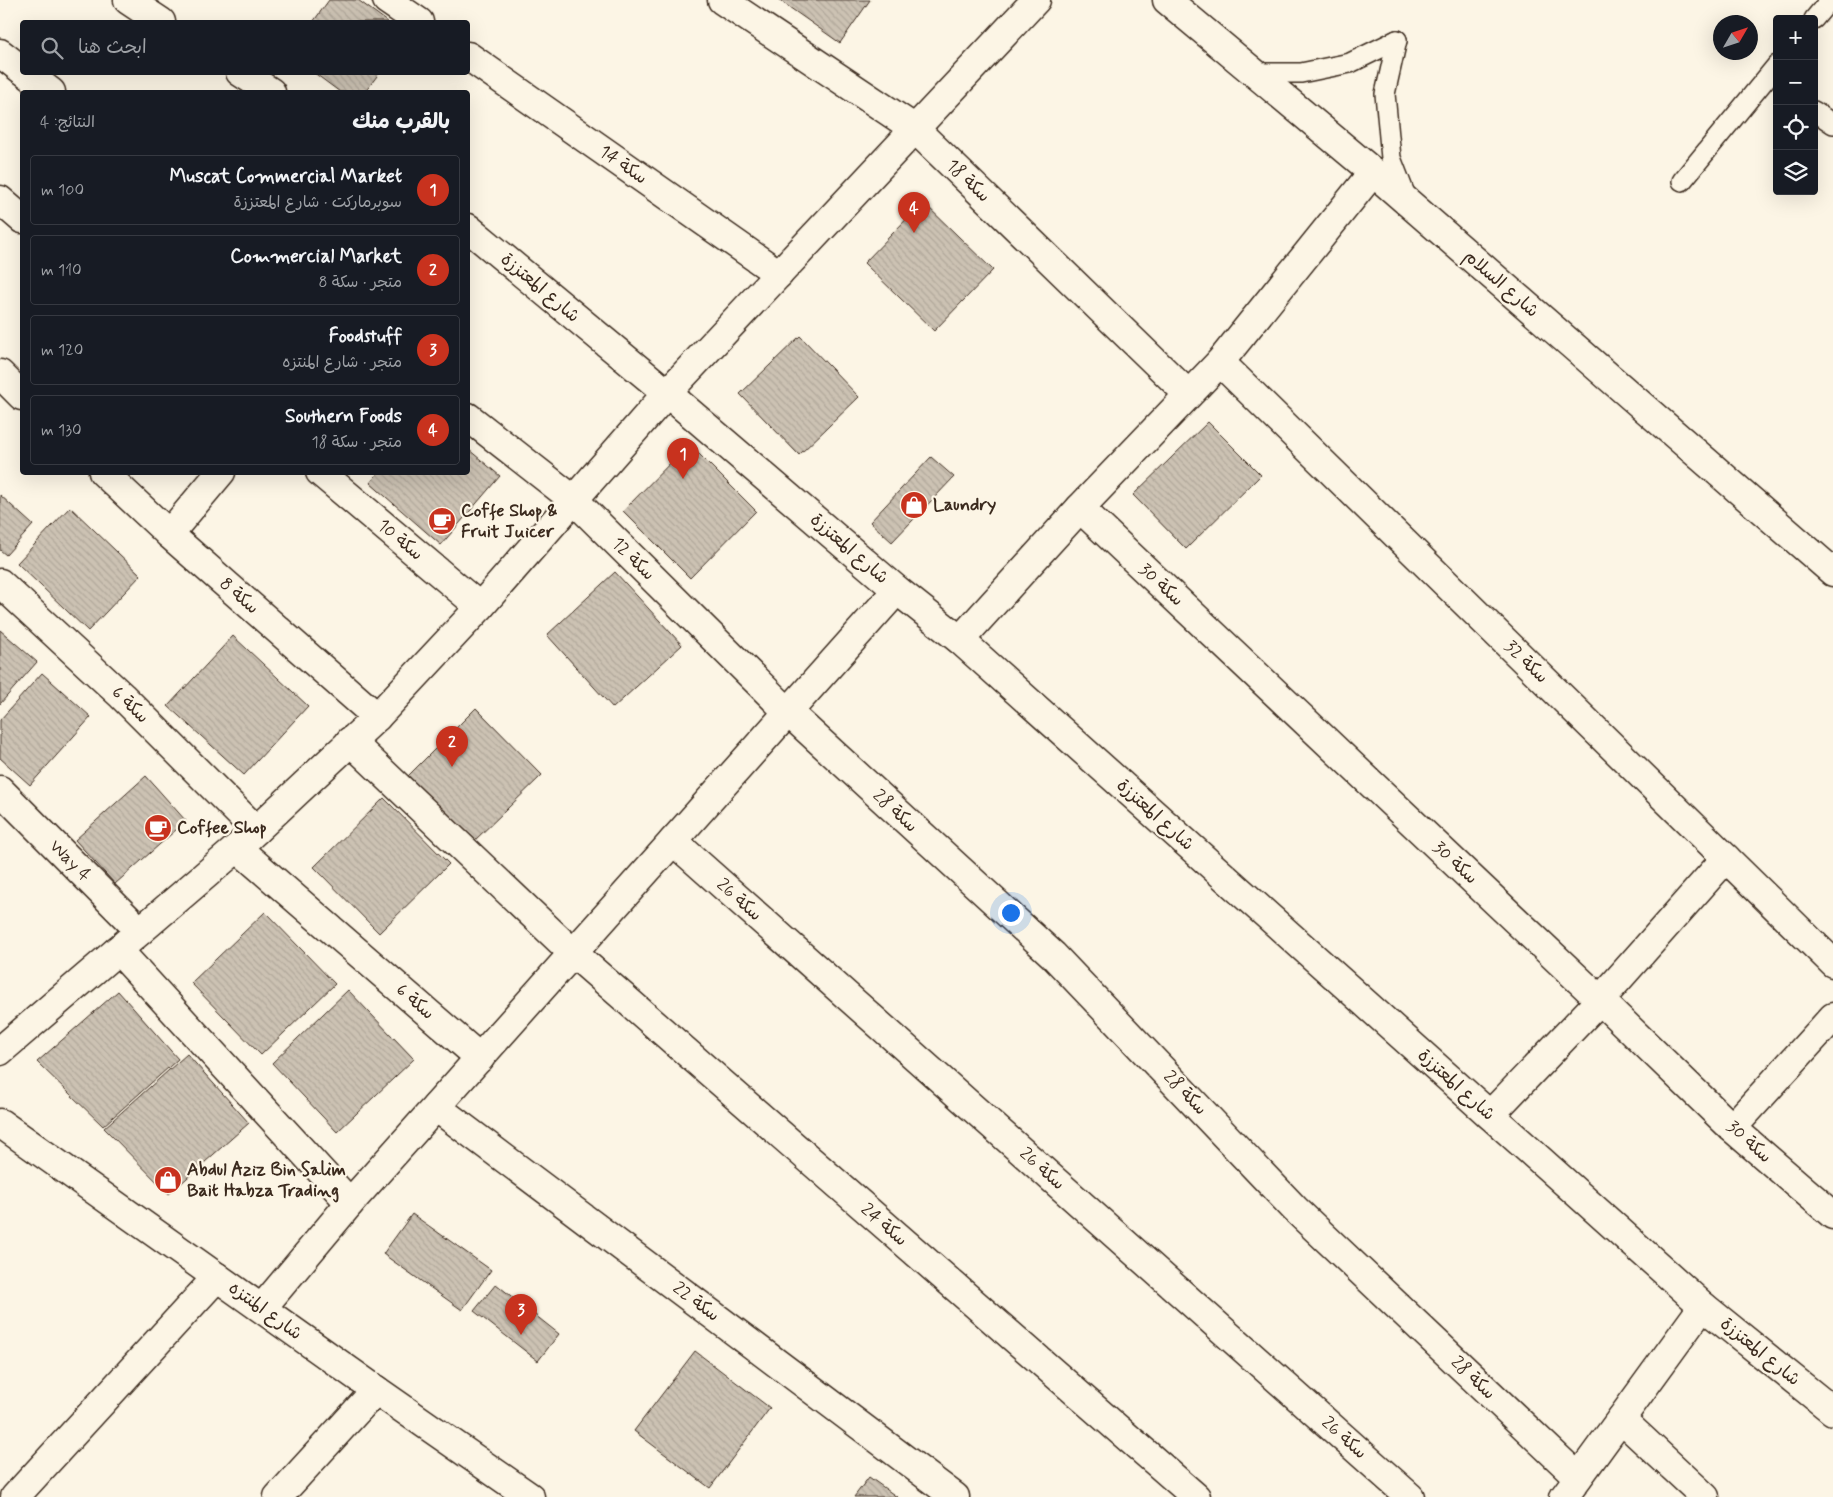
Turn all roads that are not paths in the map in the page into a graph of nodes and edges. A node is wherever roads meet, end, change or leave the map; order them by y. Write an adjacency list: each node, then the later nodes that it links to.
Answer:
1 (128, 0): 7 (street)
2 (387, 0): 9 (street)
3 (722, 0): 21 (street, سكة 18)
4 (1036, 0): 21 (street)
5 (1167, 0): 13 (street, شارع السلام)
6 (1830, 0): 8 (lane)
7 (157, 13)
8 (1817, 15)
9 (416, 20)
10 (0, 53): 12 (street)
11 (470, 57): 28 (street, سكة 14)
12 (20, 68)
13 (1254, 73): 22 (street, شارع السلام); 25 (lane)
14 (29, 75): 17 (street)
15 (245, 75): 18 (street)
16 (1773, 76): 23 (lane)
17 (48, 90)
18 (268, 90)
19 (1818, 114): 20 (lane)
20 (1833, 124)
21 (915, 130): 28 (street); 33 (street, سكة 18)
22 (1372, 172): 25 (street, شارع السلام); 29 (street)
23 (1682, 181)
24 (0, 200): 26 (street)
25 (1409, 204): 41 (street, شارع السلام)
26 (20, 217)
27 (470, 230): 31 (street, شارع المعتززة)
28 (779, 274): 31 (street)
29 (1220, 362): 33 (street); 52 (street, سكة 32)
30 (0, 374): 32 (street)
31 (667, 393): 38 (street); 43 (street, شارع المعتززة)
32 (20, 394)
33 (1188, 394): 39 (street)
34 (470, 419): 38 (street, سكة 12)
35 (106, 475): 40 (street, سكة 8)
36 (218, 475): 40 (street)
37 (324, 475): 44 (street, سكة 10)
38 (574, 500): 44 (street); 46 (street, سكة 12)
39 (1080, 508): 45 (street); 57 (street, سكة 30)
40 (169, 534): 47 (street, سكة 8)
41 (1833, 572)
42 (0, 583): 50 (street, سكة 6)
43 (897, 590): 45 (street, شارع المعتززة); 46 (street)
44 (480, 607): 47 (street)
45 (960, 640): 62 (street, شارع المعتززة)
46 (788, 712): 51 (street); 73 (street, سكة 28)
47 (377, 717): 48 (street)
48 (350, 742): 50 (street); 55 (street, سكة 24)
49 (0, 790): 53 (street, Way 4)
50 (246, 839): 53 (street); 60 (street, سكة 6)
51 (673, 841): 55 (street); 79 (street, سكة 26)
52 (1726, 858): 56 (street, سكة 32); 57 (street)
53 (140, 931): 54 (street)
54 (118, 950): 59 (street); 65 (street)
55 (573, 953): 60 (street); 78 (street, سكة 24)
56 (1833, 963)
57 (1600, 1000): 62 (street); 64 (street, سكة 30)
58 (1833, 1017): 64 (street)
59 (0, 1051)
60 (480, 1058): 61 (street)
61 (436, 1107): 65 (street); 77 (street, سكة 22)
62 (1490, 1115): 68 (street, شارع المعتززة)
63 (0, 1123): 67 (street, شارع المنتزه)
64 (1732, 1128): 66 (street, سكة 30)
65 (350, 1204): 69 (street)
66 (1833, 1215)
67 (217, 1277): 69 (street, شارع المنتزه); 74 (street)
68 (1703, 1306): 71 (street, شارع المعتززة); 72 (street)
69 (262, 1308): 70 (street, شارع المنتزه)
70 (376, 1390): 75 (street); 76 (street, شارع المنتزه)
71 (1833, 1411)
72 (1621, 1419): 73 (street); 80 (street)
73 (1571, 1487)
74 (14, 1497)
75 (278, 1497)
76 (530, 1497)
77 (955, 1497)
78 (1196, 1497)
79 (1410, 1497)
80 (1704, 1497)

